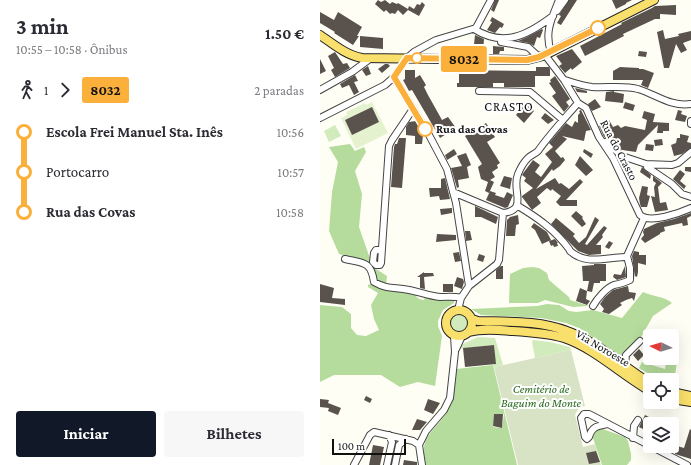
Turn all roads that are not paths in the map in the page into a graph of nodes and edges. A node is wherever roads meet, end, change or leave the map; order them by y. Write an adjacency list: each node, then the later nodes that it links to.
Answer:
1 (491, 0): 6 (street)
2 (559, 0): 5 (street)
3 (565, 0): 5 (street)
4 (654, 0): 9 (main road)
5 (554, 15): 8 (street); 9 (street)
6 (474, 29): 8 (street); 11 (street)
7 (320, 35): 10 (main road)
8 (483, 35): 9 (street)
9 (545, 55): 11 (main road); 13 (street, Rua do Crasto)
10 (371, 58): 11 (main road); 14 (street)
11 (407, 58): 12 (street)
12 (394, 77): 18 (street); 19 (street)
13 (564, 80): 16 (street, Rua do Crasto); 17 (street)
14 (320, 90)
15 (479, 91): 20 (street)
16 (578, 103): 20 (street); 23 (street, Rua do Crasto)
17 (691, 104)
18 (413, 108): 26 (street); 32 (street)
19 (320, 118)
20 (563, 120): 28 (street)
21 (691, 121): 22 (street)
22 (691, 124)
23 (599, 137): 25 (street); 31 (street, Rua do Crasto)
24 (691, 152): 25 (street)
25 (646, 164): 27 (street)
26 (453, 192): 30 (street); 35 (street)
27 (691, 197)
28 (518, 206): 30 (street); 33 (street)
29 (691, 208): 31 (street)
30 (503, 213): 35 (street)
31 (644, 218): 33 (street)
32 (381, 250)
33 (627, 256): 37 (street)
34 (345, 259): 36 (street)
35 (469, 286): 36 (street)
36 (460, 306): 38 (main road); 39 (main road)
37 (593, 306)
38 (472, 319): 39 (main road); 41 (main road, Via Noroeste)
39 (462, 335): 43 (main road, Via Noroeste); 53 (street)
40 (640, 341): 41 (street)
41 (625, 366): 42 (main road, Via Noroeste)
42 (643, 378)
43 (643, 386)
44 (679, 393): 45 (main road)
45 (691, 396)
46 (679, 400): 47 (main road)
47 (691, 402)
48 (638, 420): 51 (street)
49 (608, 424): 49 (street); 51 (street)
50 (388, 435): 52 (street); 54 (street); 55 (street)
51 (633, 438): 58 (street)
52 (406, 439): 53 (street); 56 (street)
53 (419, 446): 57 (street)
54 (354, 465)
55 (387, 465)
56 (396, 465)
57 (422, 465)
58 (687, 465)

